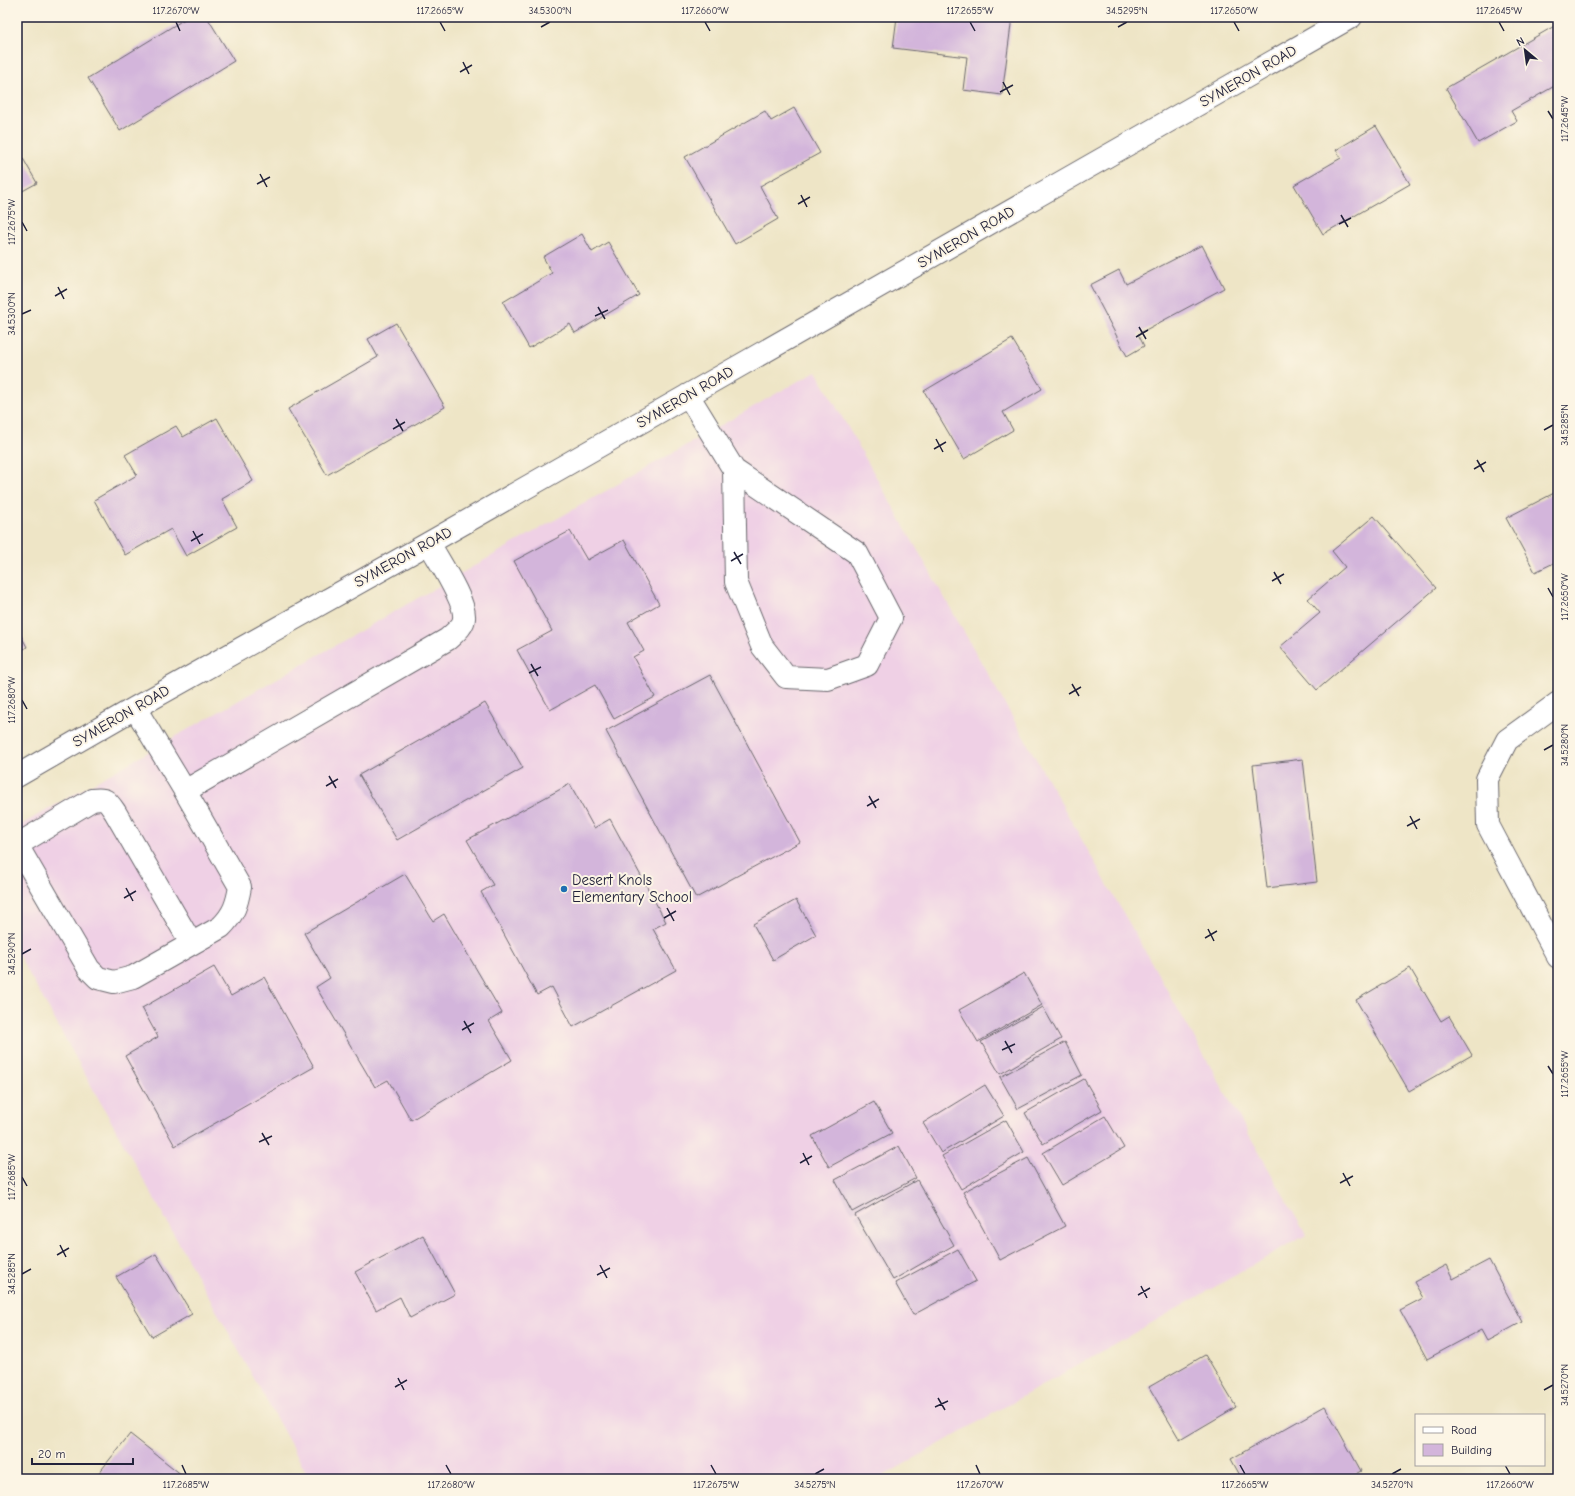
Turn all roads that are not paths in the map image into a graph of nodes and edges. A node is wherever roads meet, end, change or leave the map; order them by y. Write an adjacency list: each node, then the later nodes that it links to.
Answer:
1 (1351, 17): 2 (street, SYMERON ROAD)
2 (688, 395): 3 (street); 4 (street, SYMERON ROAD)
3 (734, 470): 3 (street)
4 (429, 543): 6 (street, SYMERON ROAD); 8 (street)
5 (1558, 704): 11 (street)
6 (135, 708): 7 (street, SYMERON ROAD); 8 (street)
7 (17, 776)
8 (185, 791): 10 (street)
9 (17, 845): 10 (street); 10 (street)
10 (191, 943)
11 (1558, 957)

